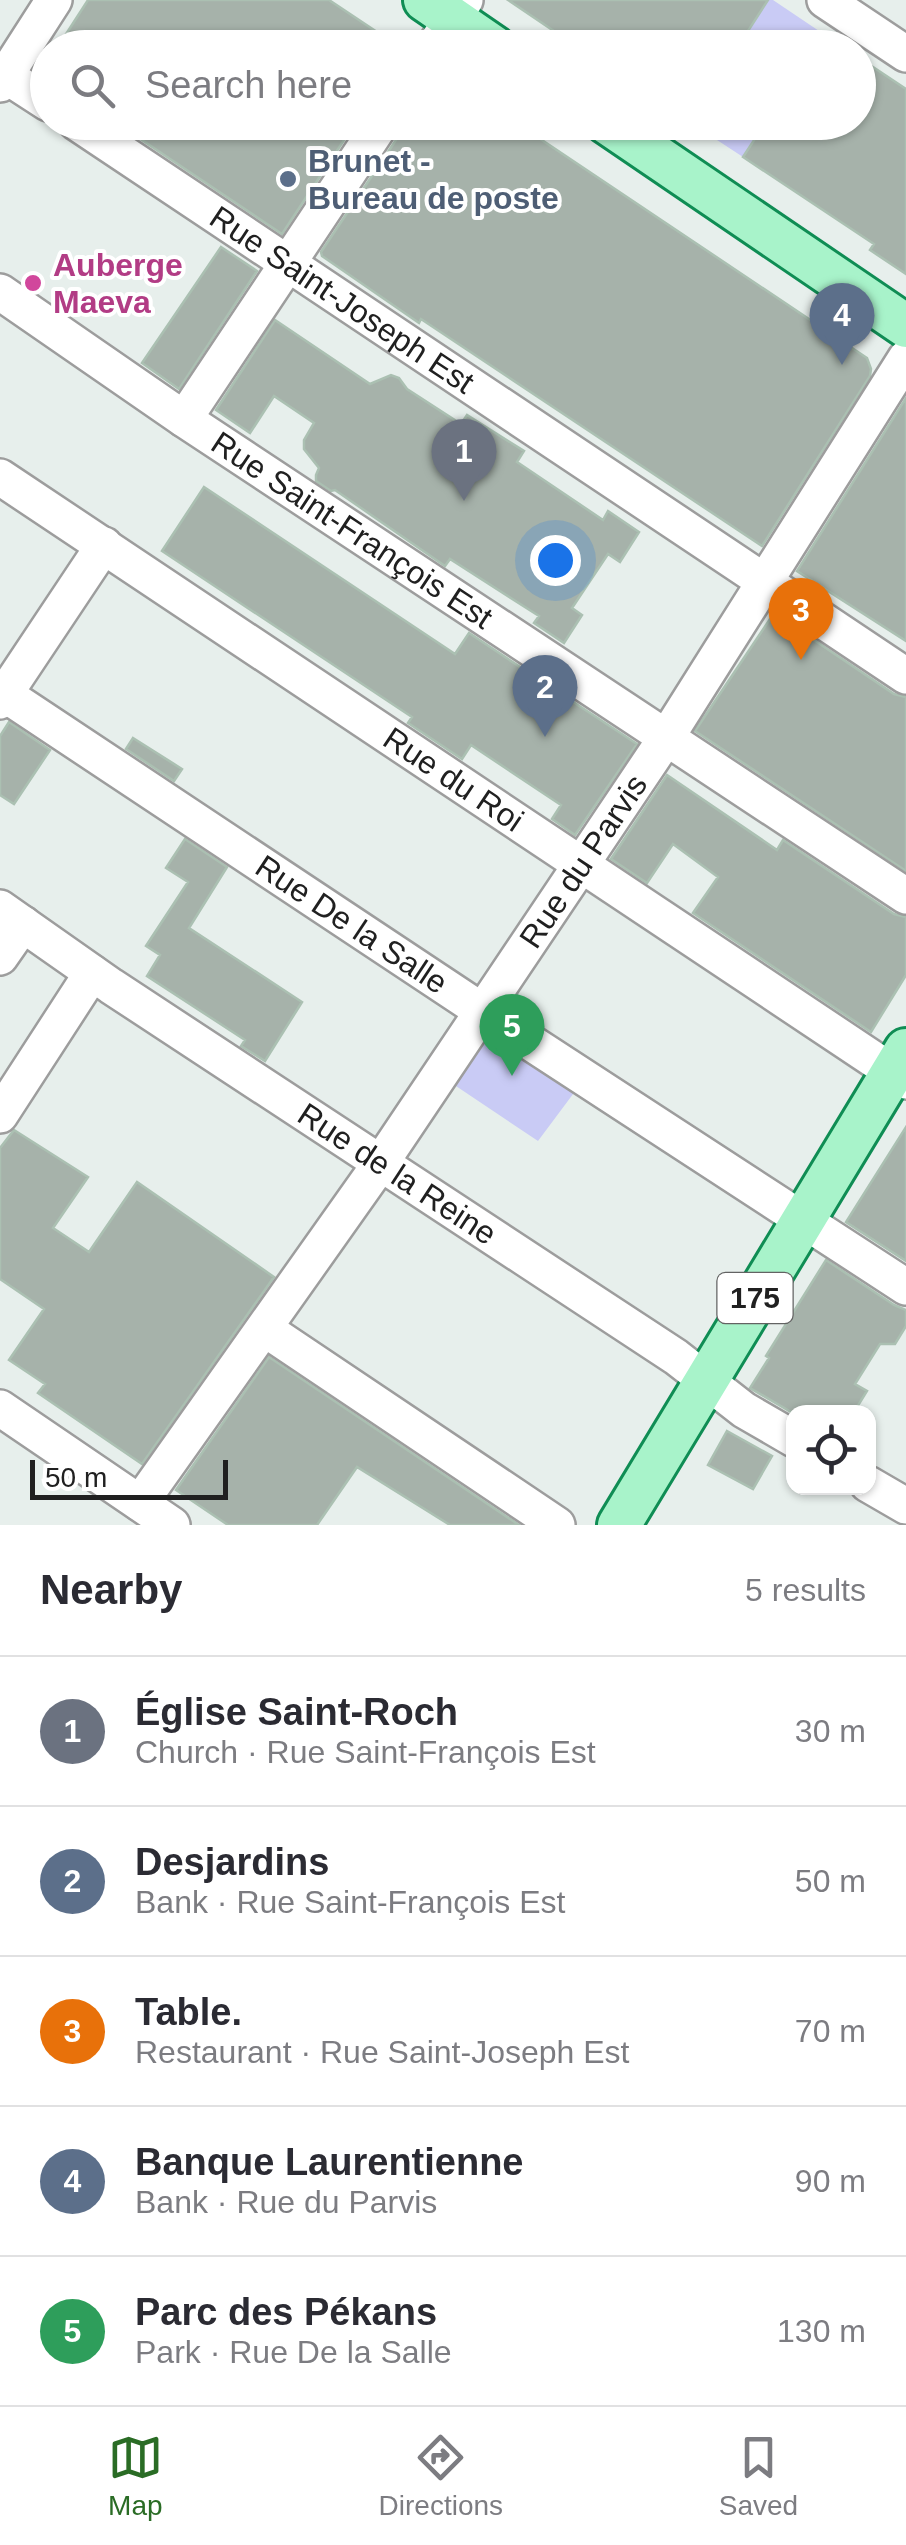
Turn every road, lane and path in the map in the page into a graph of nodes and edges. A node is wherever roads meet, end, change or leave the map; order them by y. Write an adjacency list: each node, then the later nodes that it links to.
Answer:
1 (54, 0): 4 (street)
2 (825, 0): 6 (street)
3 (444, 16): 5 (main road)
4 (34, 30)
5 (466, 30)
6 (870, 30)
7 (876, 34): 9 (street)
8 (30, 36): 10 (street)
9 (906, 54)
10 (2, 77): 11 (street)
11 (30, 93)
12 (103, 140): 15 (street, Rue Saint-Joseph Est)
13 (370, 140): 15 (street)
14 (632, 140): 17 (main road)
15 (288, 263): 19 (street); 22 (street, Rue Saint-Joseph Est)
16 (0, 292): 19 (street, Rue Saint-François Est)
17 (906, 326)
18 (906, 358): 22 (street, Rue du Parvis)
19 (184, 419): 25 (street, Rue Saint-François Est)
20 (0, 476): 21 (street, Rue du Roi)
21 (104, 545): 24 (street); 26 (street, Rue du Roi)
22 (766, 581): 23 (street, Rue Saint-Joseph Est); 25 (street, Rue du Parvis)
23 (906, 676)
24 (2, 695): 31 (street, Rue De la Salle)
25 (666, 738): 26 (street, Rue du Parvis); 27 (street, Rue Saint-François Est)
26 (582, 863): 31 (street, Rue du Parvis); 32 (street, Rue du Roi)
27 (906, 896)
28 (12, 916): 29 (street); 30 (street, Rue de la Reine)
29 (0, 957)
30 (92, 973): 33 (street); 34 (street, Rue de la Reine)
31 (482, 1010): 34 (street, Rue du Parvis); 35 (street, Rue De la Salle)
32 (901, 1068): 35 (main road, 175)
33 (0, 1115)
34 (380, 1164): 37 (street, Rue du Parvis); 38 (street, Rue de la Reine)
35 (802, 1219): 36 (street, Rue De la Salle); 38 (main road, 175)
36 (906, 1287)
37 (265, 1329): 42 (street, Rue du Parvis); 45 (street)
38 (706, 1381): 40 (street, Rue de la Reine); 46 (main road, 175)
39 (0, 1408): 42 (street)
40 (786, 1434)
41 (876, 1489): 43 (street)
42 (140, 1503): 44 (street)
43 (906, 1506)
44 (172, 1525)
45 (557, 1525)
46 (619, 1525)

